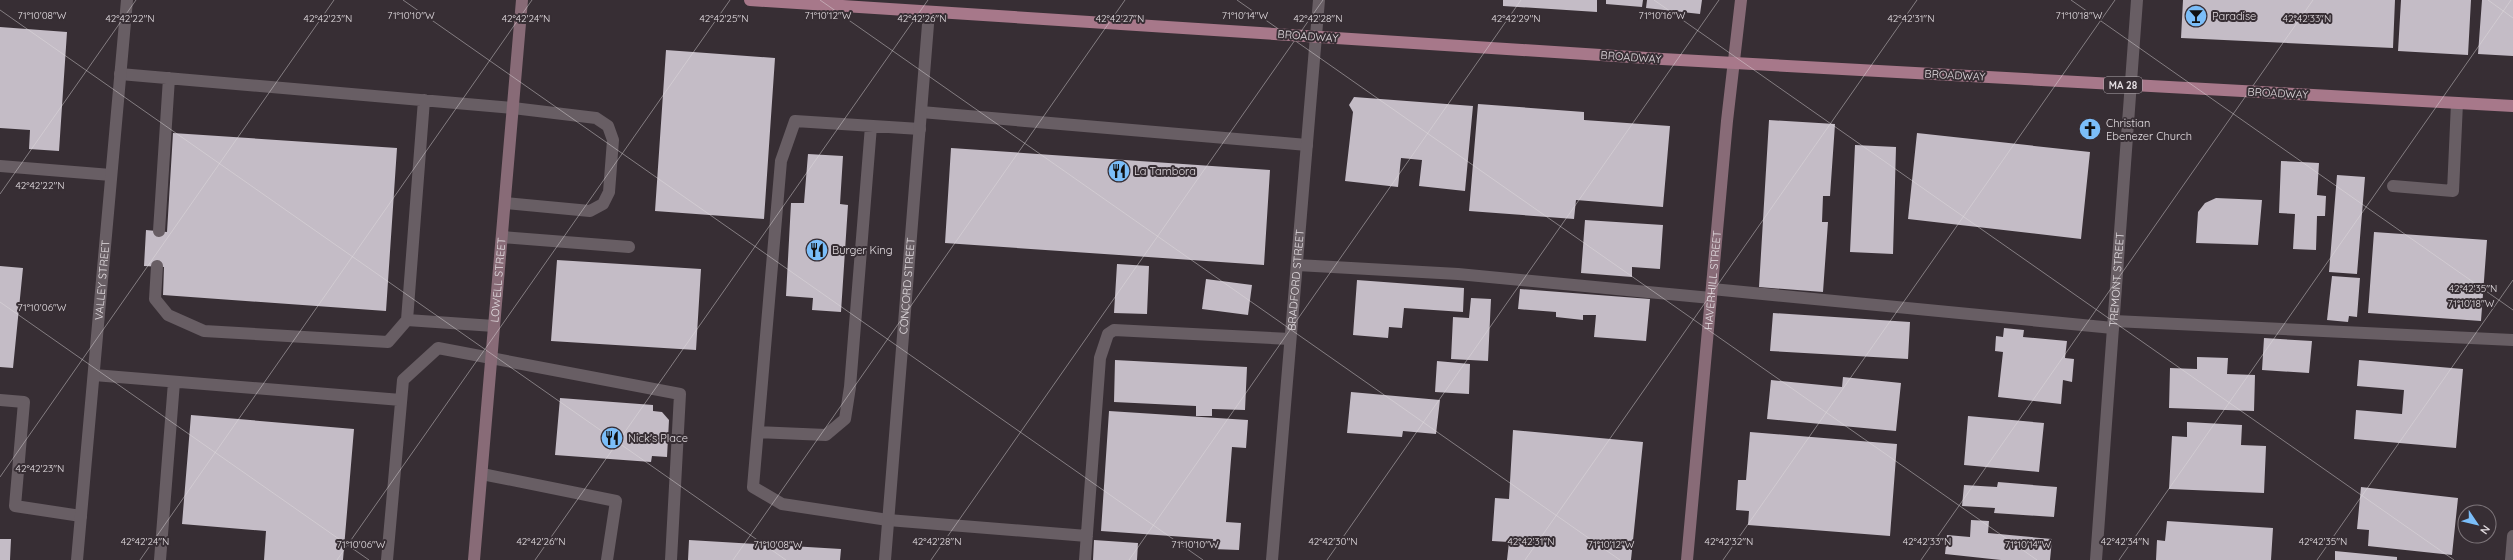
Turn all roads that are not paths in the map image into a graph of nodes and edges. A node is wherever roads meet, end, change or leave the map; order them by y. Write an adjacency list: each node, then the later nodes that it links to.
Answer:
1 (127, 0): 10 (street, VALLEY STREET)
2 (522, 0): 16 (street, LOWELL STREET)
3 (750, 0): 7 (main road, BROADWAY / MA 28)
4 (1319, 0): 8 (street, BRADFORD STREET)
5 (1741, 0): 9 (street, HAVERHILL STREET)
6 (2137, 0): 12 (street, TREMONT STREET)
7 (929, 12): 8 (main road, BROADWAY / MA 28); 17 (street, CONCORD STREET)
8 (1316, 37): 9 (main road, BROADWAY / MA 28); 20 (street, BRADFORD STREET)
9 (1734, 63): 12 (main road, BROADWAY / MA 28); 30 (street, HAVERHILL STREET)
10 (120, 74): 11 (street); 22 (street, VALLEY STREET)
11 (169, 78): 13 (street); 25 (street)
12 (2130, 85): 14 (main road, BROADWAY / MA 28); 32 (street, TREMONT STREET)
13 (424, 100): 16 (street); 31 (street)
14 (2457, 103): 15 (main road, BROADWAY / MA 28); 23 (street)
15 (2513, 106)
16 (513, 108): 24 (street, LOWELL STREET); 24 (street)
17 (921, 112): 19 (street, CONCORD STREET); 20 (street)
18 (871, 126): 19 (street); 41 (street); 41 (street)
19 (920, 129): 44 (street, CONCORD STREET)
20 (1307, 145): 29 (street, BRADFORD STREET)
21 (0, 166): 22 (street)
22 (111, 175): 37 (street, VALLEY STREET)
23 (2393, 186)
24 (505, 203): 26 (street, LOWELL STREET)
25 (159, 231)
26 (502, 237): 27 (street); 33 (street, LOWELL STREET)
27 (629, 247)
28 (156, 266): 31 (street)
29 (1297, 266): 30 (street); 34 (street, BRADFORD STREET)
30 (1711, 293): 32 (street); 56 (street, HAVERHILL STREET)
31 (407, 320): 33 (street)
32 (2113, 324): 35 (street); 57 (street, TREMONT STREET)
33 (494, 326): 36 (street, LOWELL STREET)
34 (1290, 339): 45 (street); 55 (street, BRADFORD STREET)
35 (2513, 340)
36 (492, 360): 40 (street); 42 (street, LOWELL STREET); 52 (street)
37 (94, 375): 38 (street); 43 (street, VALLEY STREET)
38 (174, 382): 40 (street); 48 (street)
39 (0, 400): 43 (street)
40 (401, 400): 49 (street)
41 (758, 432): 44 (street)
42 (482, 474): 50 (street, LOWELL STREET); 51 (street)
43 (81, 516): 47 (street, VALLEY STREET)
44 (888, 520): 45 (street); 53 (street, CONCORD STREET)
45 (1087, 536): 54 (street)
46 (2513, 536): 58 (street)
47 (78, 560)
48 (160, 560)
49 (387, 560)
50 (474, 560)
51 (607, 560)
52 (671, 560)
53 (885, 560)
54 (1085, 560)
55 (1272, 560)
56 (1687, 560)
57 (2096, 560)
58 (2512, 560)

